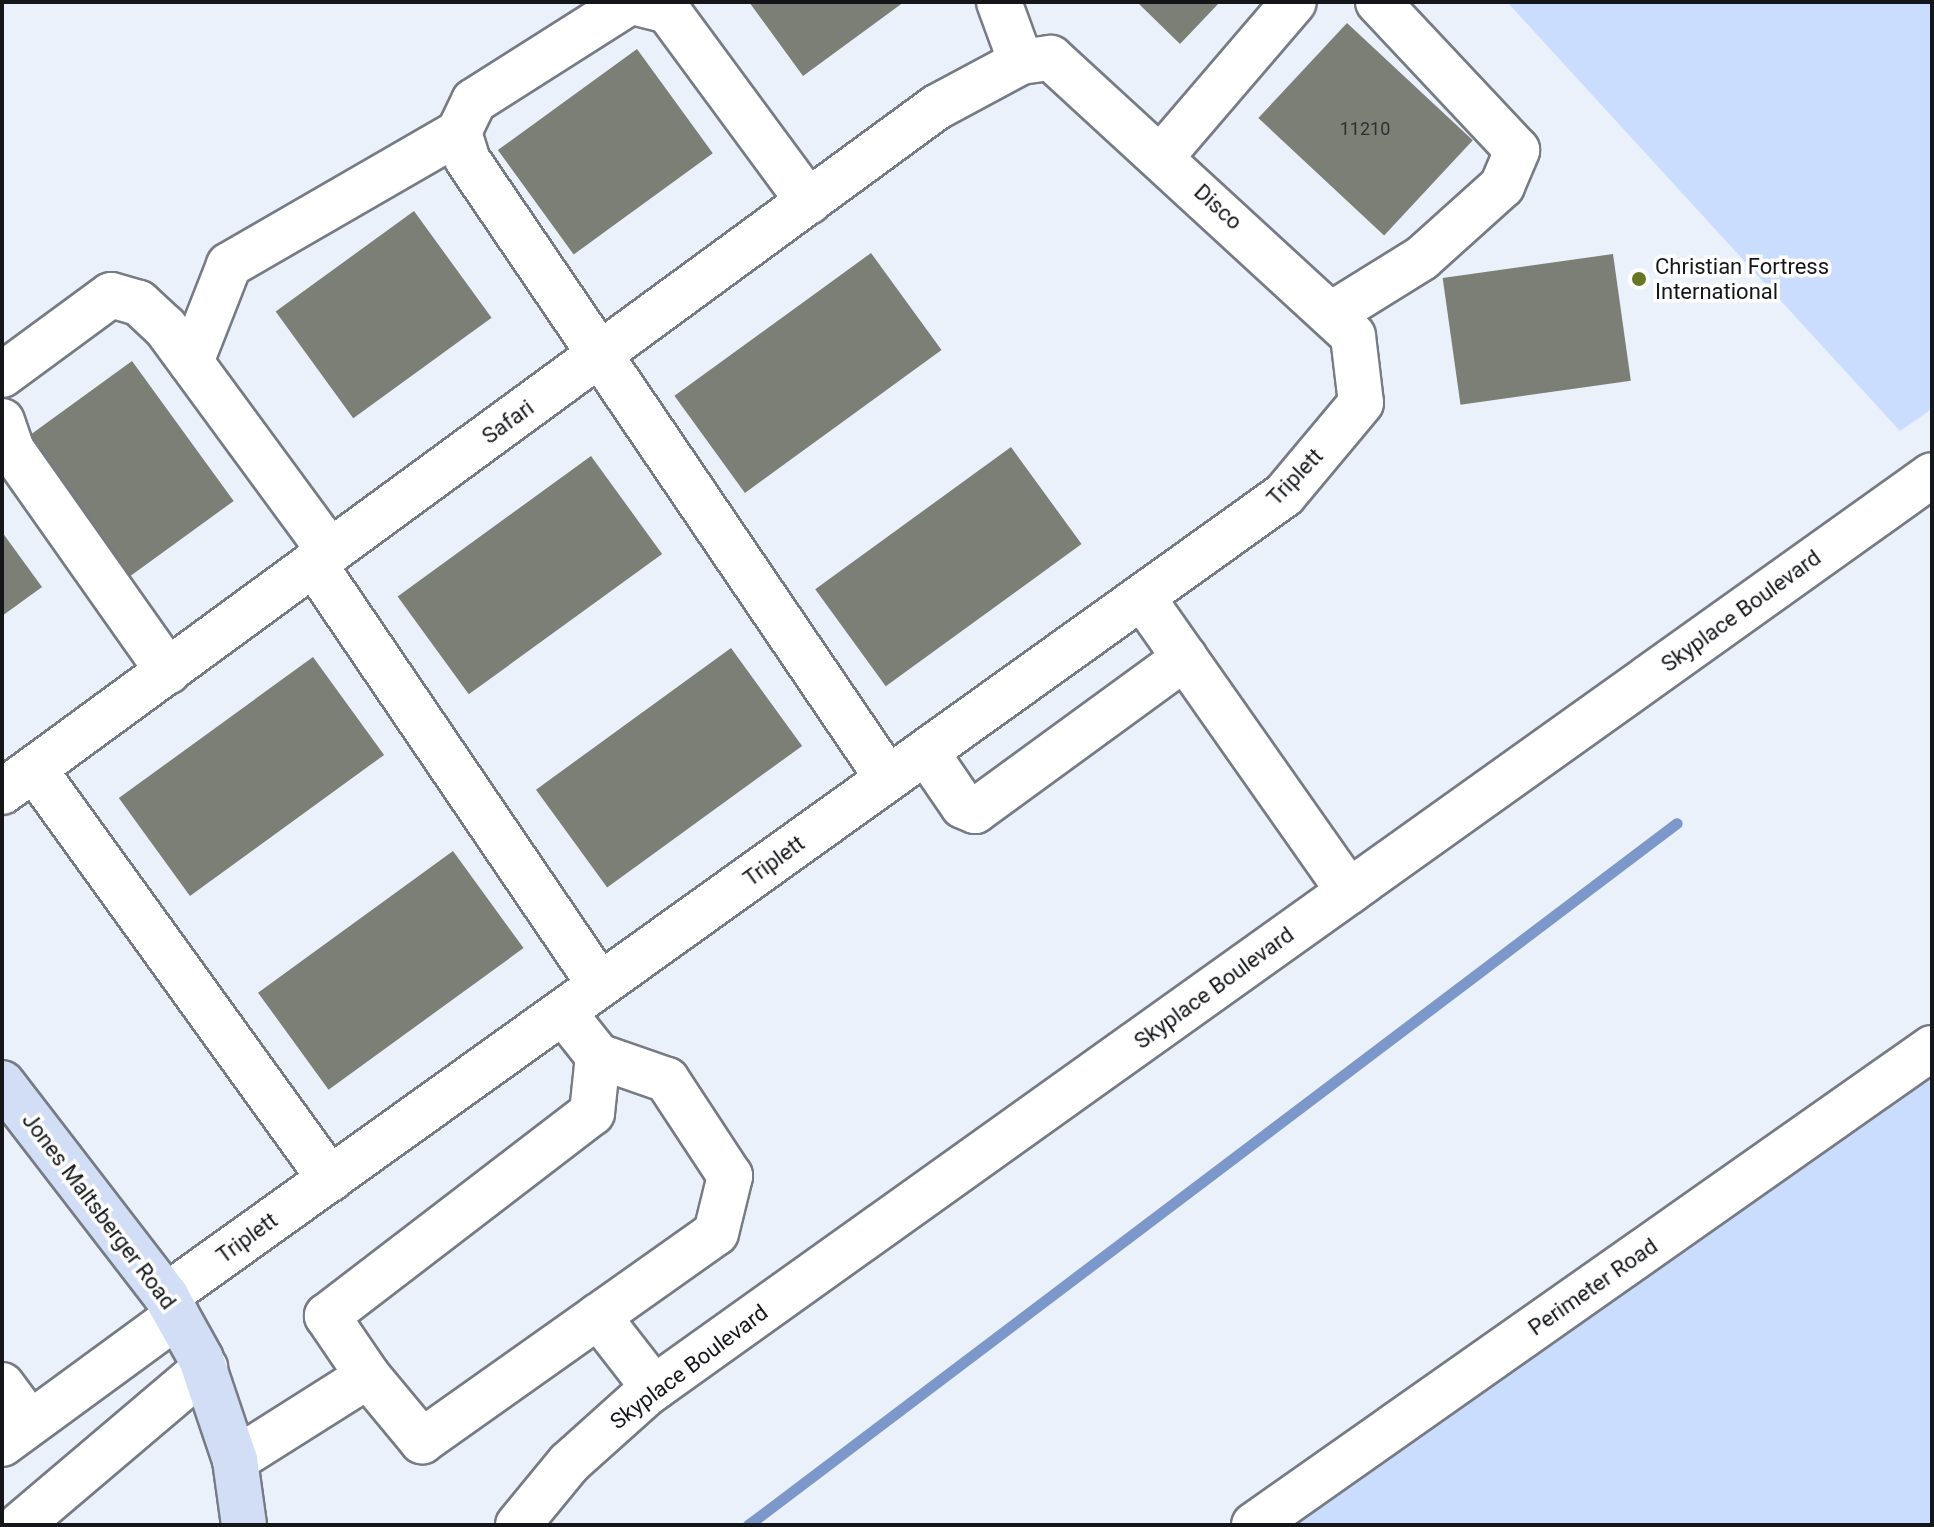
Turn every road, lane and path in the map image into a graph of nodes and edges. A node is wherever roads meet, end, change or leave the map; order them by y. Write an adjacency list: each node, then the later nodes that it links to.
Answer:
1 (631, 2): 6 (street); 8 (street)
2 (999, 2): 5 (street)
3 (1294, 2): 7 (street)
4 (1378, 2): 9 (street)
5 (1021, 62): 7 (street, Disco); 8 (street, Safari)
6 (459, 132): 10 (street); 11 (street)
7 (1161, 157): 9 (street, Disco)
8 (809, 202): 10 (street, Safari)
9 (1335, 312): 13 (street, Disco)
10 (598, 356): 16 (street, Safari); 21 (street)
11 (191, 362): 12 (street); 16 (street)
12 (2, 375)
13 (1361, 403): 17 (street, Triplett)
14 (2, 421): 19 (street)
15 (1932, 475): 23 (street, Skyplace Boulevard)
16 (322, 558): 19 (street, Safari); 24 (street)
17 (1142, 597): 18 (street); 20 (street, Triplett)
18 (1185, 658): 20 (street); 23 (street)
19 (168, 671): 22 (street, Safari)
20 (926, 752): 21 (street, Triplett)
21 (888, 779): 24 (street, Triplett)
22 (18, 780): 29 (street)
23 (1349, 892): 35 (street, Skyplace Boulevard)
24 (600, 985): 25 (street, Triplett)
25 (563, 1012): 27 (street); 29 (street, Triplett)
26 (1932, 1048): 41 (street, Perimeter Road)
27 (598, 1056): 31 (street); 33 (street)
28 (2, 1083): 30 (main road, Jones Maltsberger Road)
29 (330, 1179): 30 (street, Triplett)
30 (172, 1306): 32 (main road, Jones Maltsberger Road); 36 (street, Triplett)
31 (598, 1316): 33 (street); 35 (street)
32 (205, 1368): 37 (main road, Jones Maltsberger Road); 38 (street)
33 (368, 1376): 37 (street)
34 (2, 1385): 36 (street)
35 (654, 1388): 40 (street, Skyplace Boulevard)
36 (16, 1434)
37 (235, 1460): 39 (main road, Jones Maltsberger Road)
38 (20, 1525)
39 (244, 1525)
40 (518, 1525)
41 (1254, 1525)

